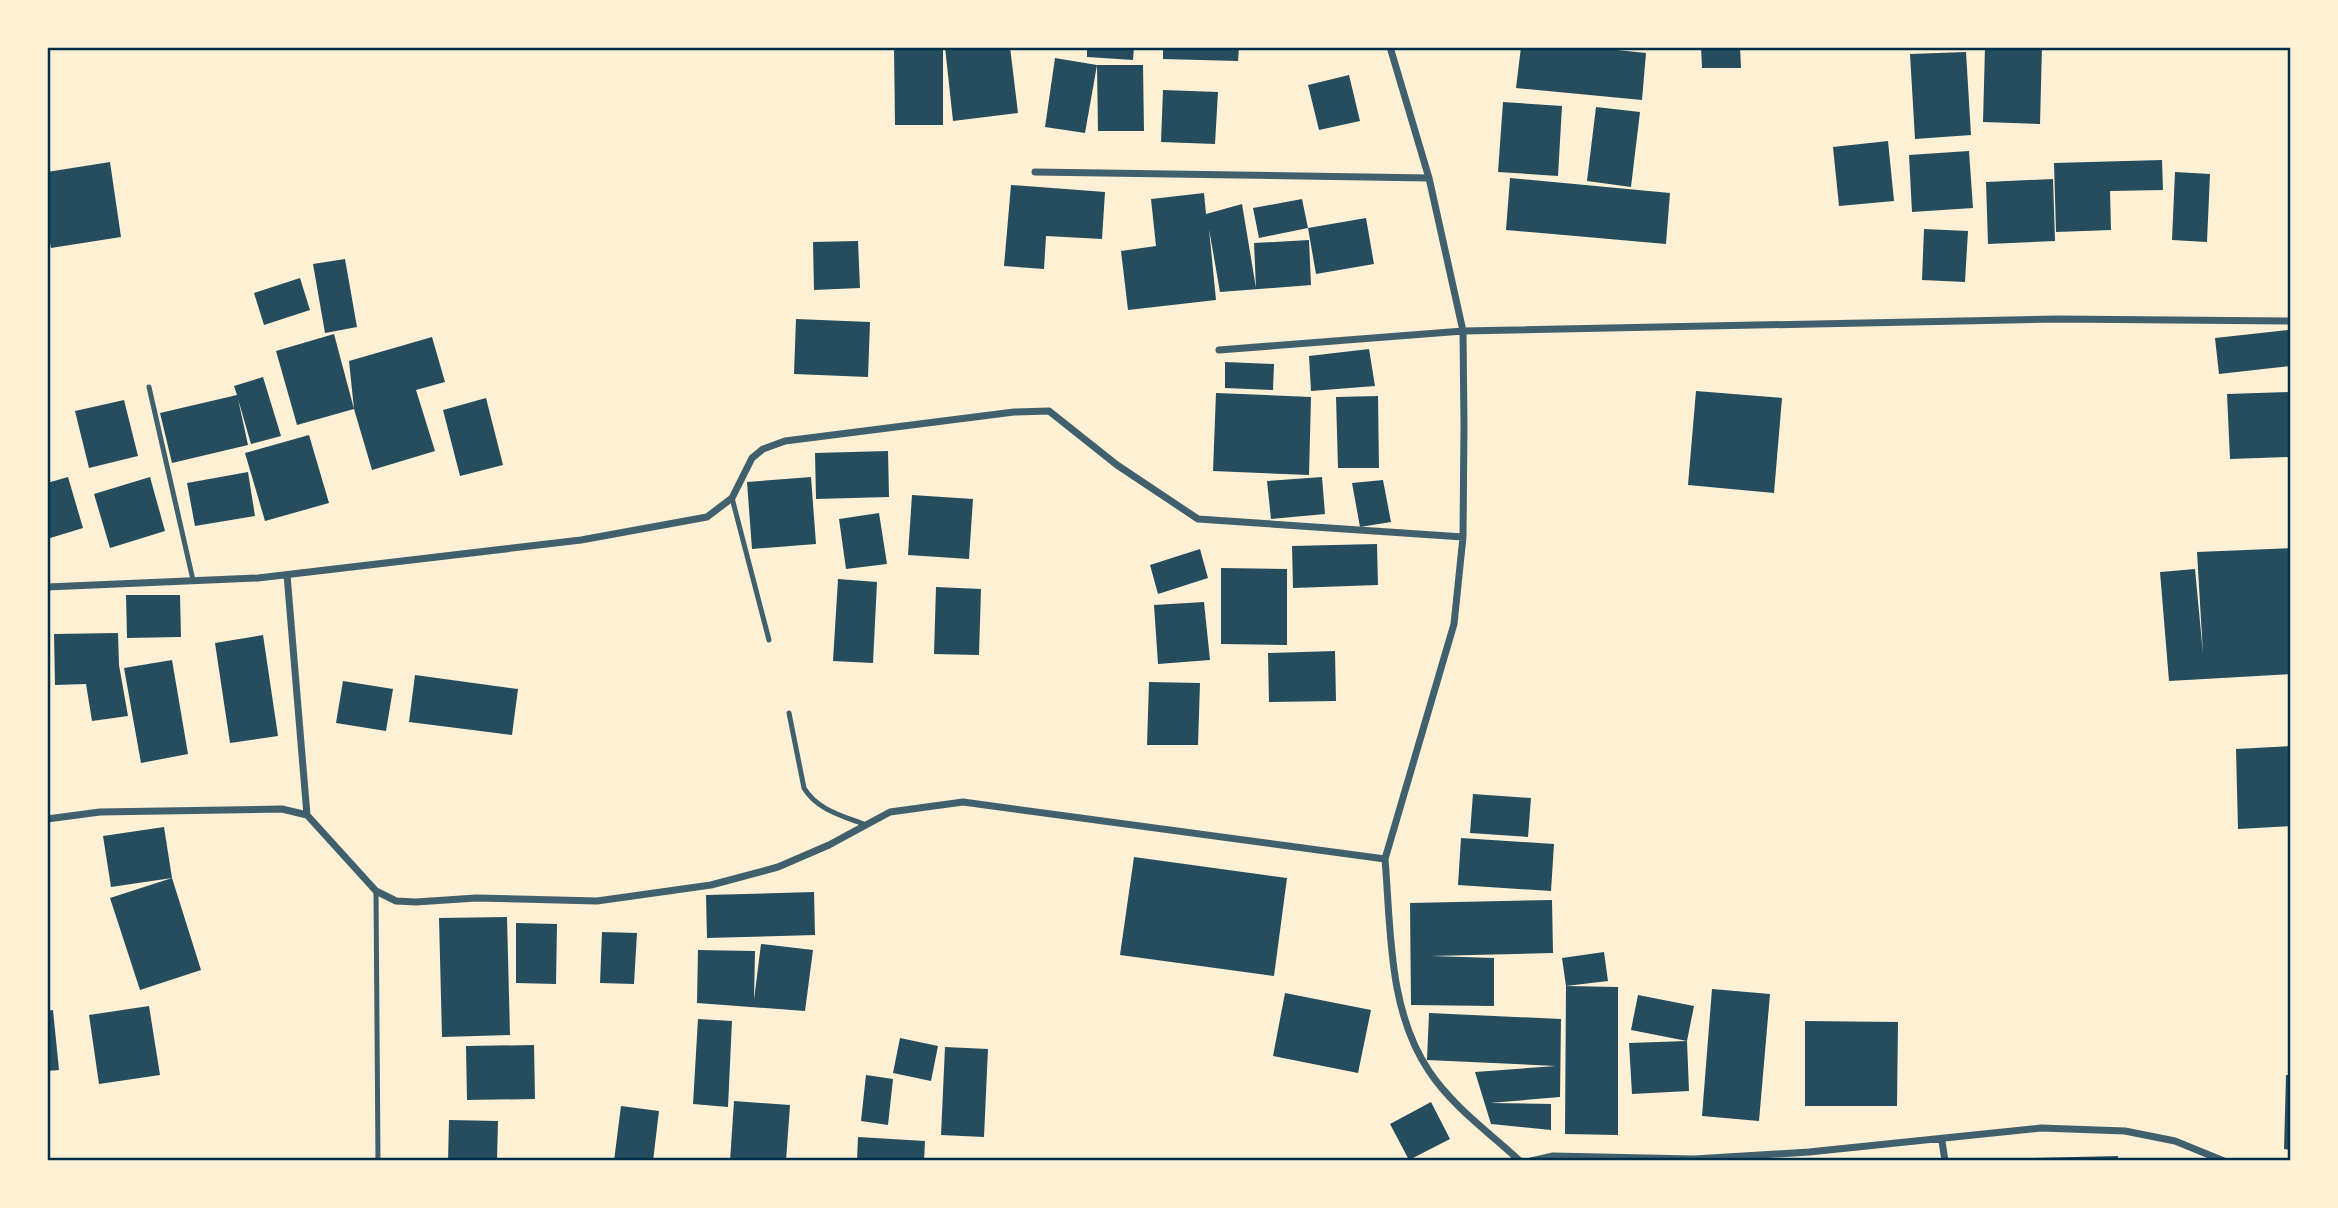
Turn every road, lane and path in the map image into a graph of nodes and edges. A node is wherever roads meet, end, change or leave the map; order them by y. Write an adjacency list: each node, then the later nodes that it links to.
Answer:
1 (1390, 47): 3 (street)
2 (1035, 172): 3 (street)
3 (1429, 178): 5 (street)
4 (2291, 321): 5 (street)
5 (1463, 331): 6 (street); 9 (street)
6 (1219, 351)
7 (149, 387): 11 (lane)
8 (732, 498): 9 (street); 10 (street); 13 (lane)
9 (1463, 537): 18 (street)
10 (287, 575): 11 (street); 15 (street)
11 (193, 580): 12 (street)
12 (47, 587)
13 (769, 640)
14 (789, 713): 17 (lane)
15 (307, 815): 16 (street); 19 (street)
16 (47, 819)
17 (866, 825): 18 (street); 19 (street)
18 (1385, 859): 22 (street)
19 (376, 891): 21 (lane)
20 (1942, 1141): 23 (street); 24 (street); 25 (street)
21 (378, 1161)
22 (1520, 1161)
23 (1531, 1161)
24 (1945, 1161)
25 (2224, 1161)

